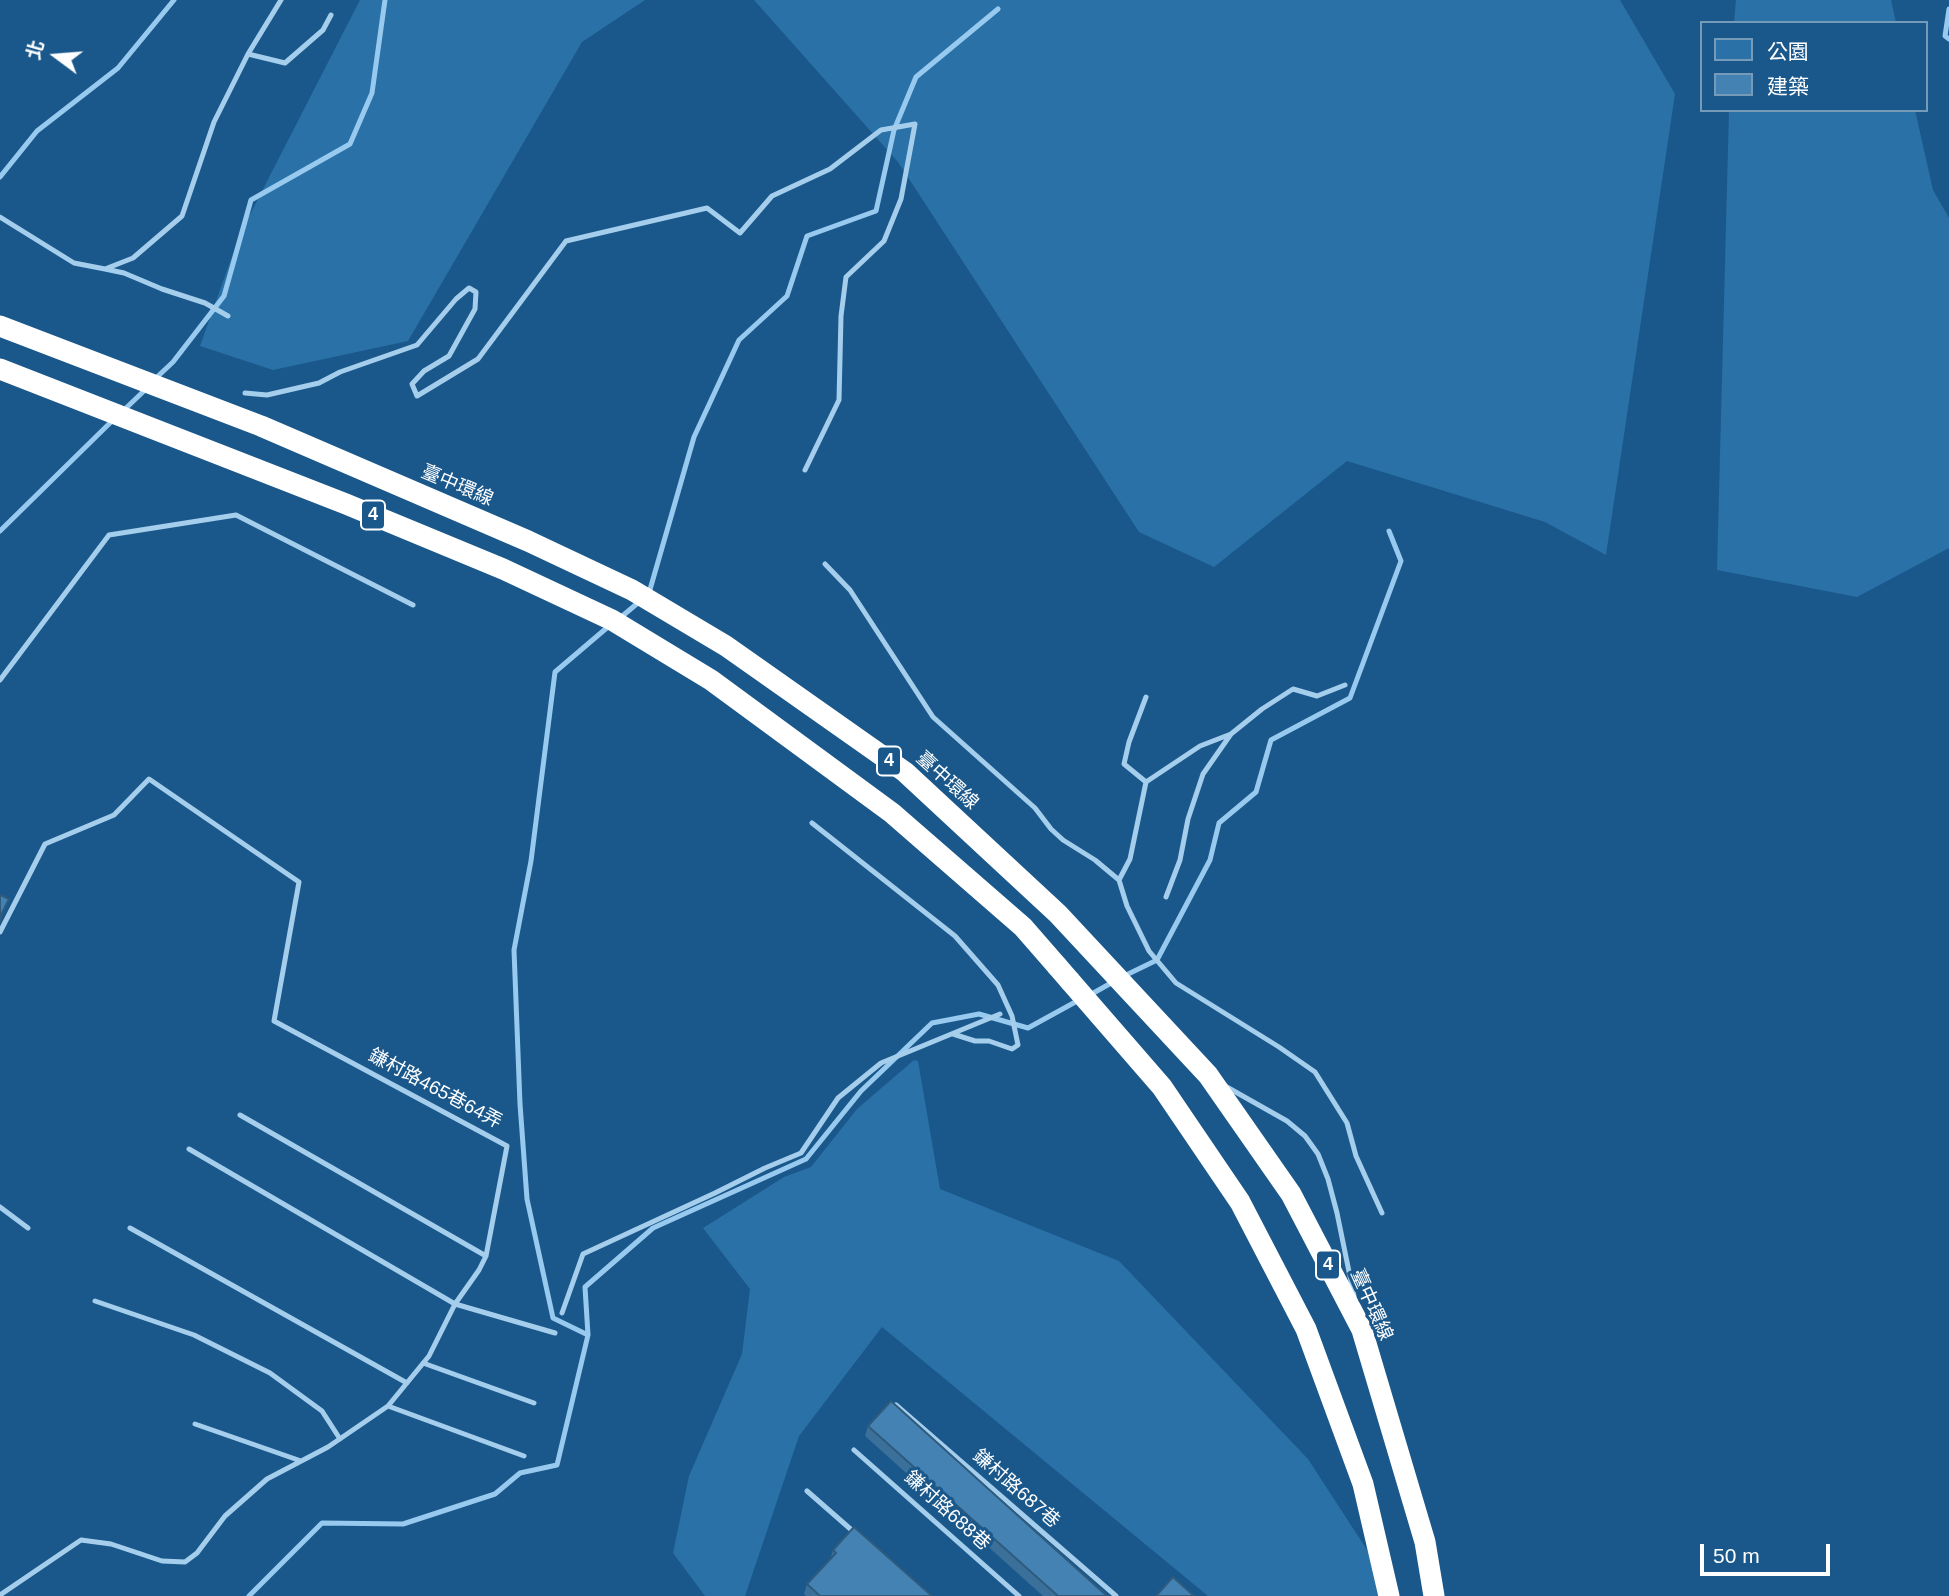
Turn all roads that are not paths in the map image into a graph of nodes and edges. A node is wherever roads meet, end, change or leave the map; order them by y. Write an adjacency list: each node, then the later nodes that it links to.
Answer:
1 (281, 0): 3 (lane)
2 (331, 15): 3 (lane)
3 (248, 54): 5 (lane)
4 (0, 216): 5 (lane)
5 (106, 269): 6 (lane)
6 (228, 316)
7 (0, 326): 24 (highway, 臺中環線 / 4)
8 (0, 369): 52 (highway, 4)
9 (245, 393): 10 (lane)
10 (805, 470)
11 (825, 564): 19 (lane)
12 (413, 605): 13 (lane)
13 (0, 680)
14 (1345, 685): 16 (lane)
15 (1146, 697): 17 (lane)
16 (1231, 734): 17 (lane); 20 (lane)
17 (1146, 782): 19 (lane)
18 (812, 823): 23 (lane)
19 (1119, 880): 28 (lane)
20 (1166, 897)
21 (0, 932): 31 (lane, 鎌村路465巷64弄)
22 (1000, 1014): 23 (lane)
23 (953, 1034): 34 (lane)
24 (1208, 1076): 35 (highway, 臺中環線 / 4); 35 (lane)
25 (240, 1115): 31 (lane)
26 (189, 1149): 33 (lane)
27 (0, 1207): 29 (lane)
28 (1381, 1213)
29 (28, 1228)
30 (130, 1228): 38 (lane)
31 (486, 1256): 33 (lane, 鎌村路465巷64弄)
32 (95, 1301): 43 (lane)
33 (455, 1304): 36 (lane); 37 (lane, 鎌村路465巷64弄)
34 (562, 1313)
35 (1362, 1330): 53 (highway, 臺中環線 / 4)
36 (555, 1334)
37 (424, 1363): 38 (lane, 鎌村路465巷64弄); 39 (lane)
38 (407, 1383): 41 (lane, 鎌村路465巷64弄)
39 (534, 1403)
40 (896, 1405): 51 (lane, 鎌村路687巷)
41 (388, 1406): 43 (lane, 鎌村路465巷64弄); 45 (lane)
42 (195, 1424): 46 (lane)
43 (340, 1439): 46 (lane, 鎌村路465巷64弄)
44 (854, 1450): 50 (lane, 鎌村路688巷)
45 (524, 1456)
46 (302, 1461): 49 (lane, 鎌村路465巷64弄)
47 (807, 1491): 48 (lane)
48 (857, 1535)
49 (0, 1595)
50 (1019, 1596)
51 (1116, 1596)
52 (1389, 1596)
53 (1434, 1596)

